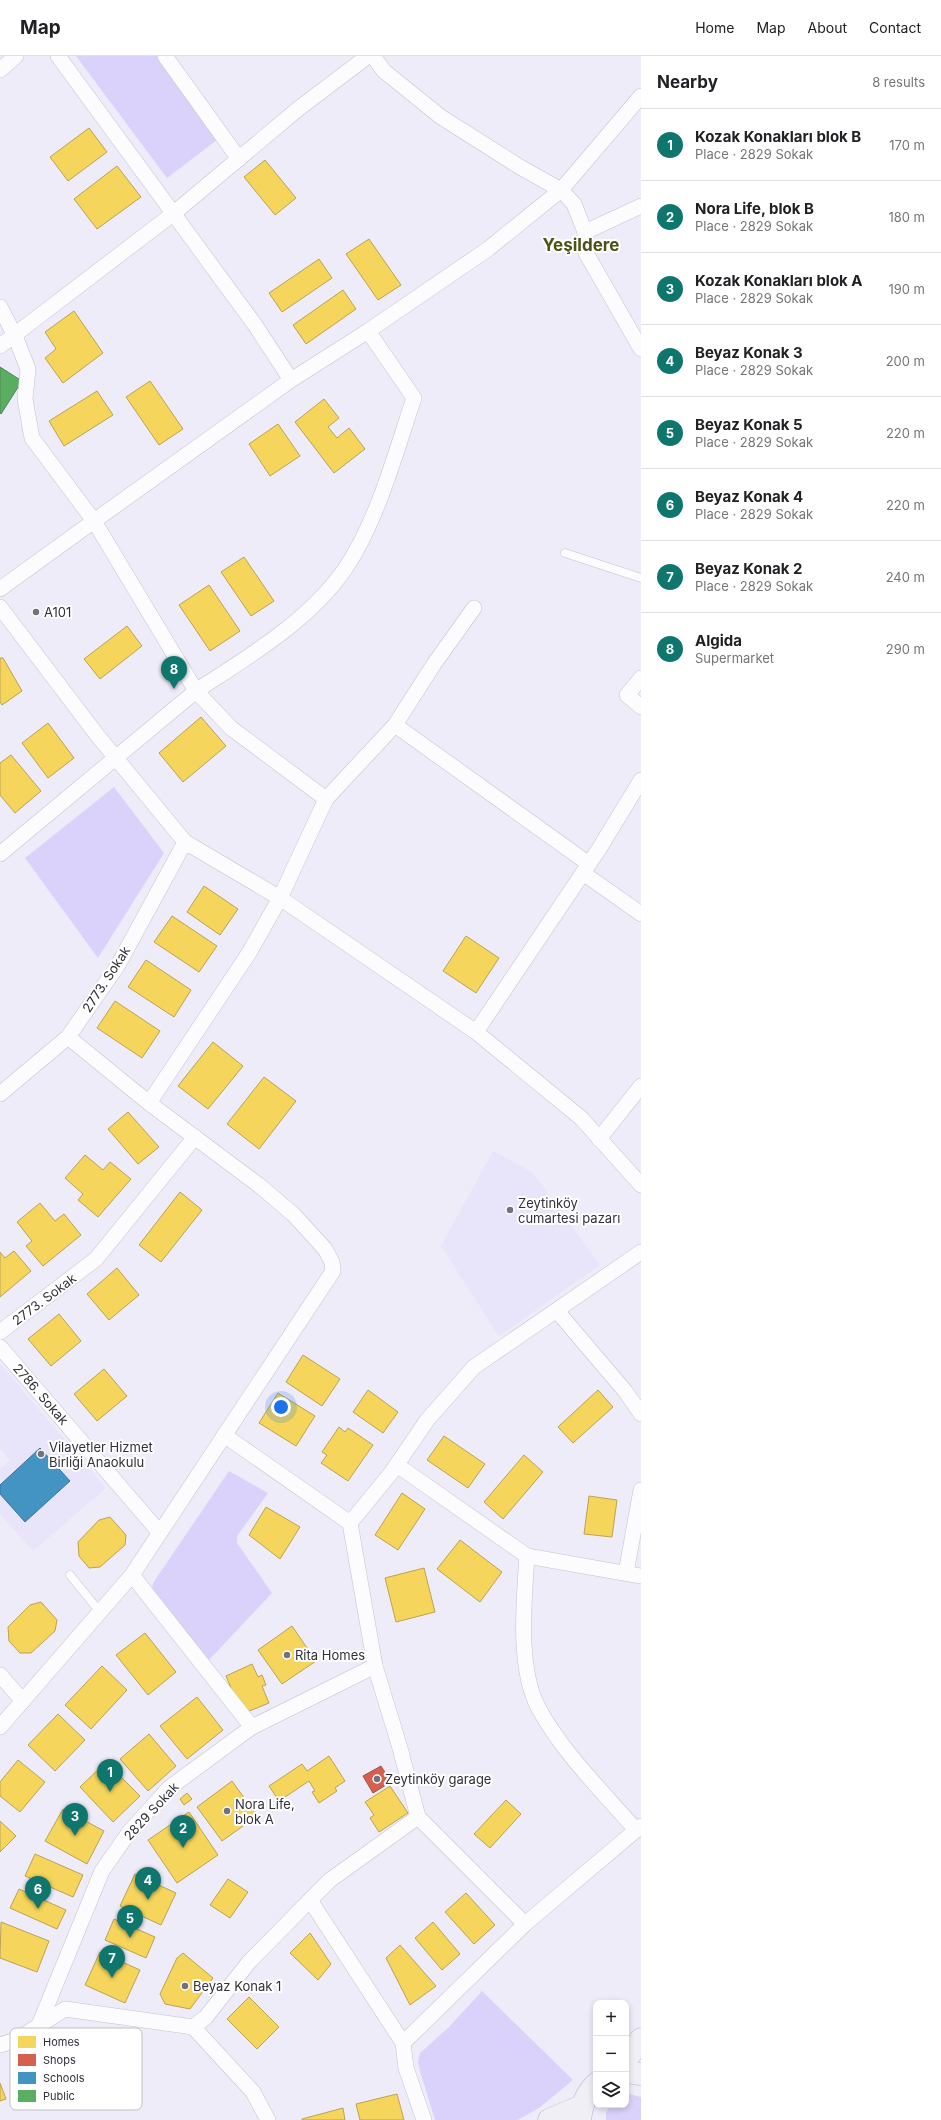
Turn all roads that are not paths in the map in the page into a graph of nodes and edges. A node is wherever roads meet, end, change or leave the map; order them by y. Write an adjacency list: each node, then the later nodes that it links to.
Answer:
1 (16, 56): 6 (street)
2 (58, 56): 11 (street)
3 (165, 56): 8 (street)
4 (368, 56): 8 (street)
5 (373, 56): 9 (street)
6 (0, 70)
7 (641, 96): 9 (street)
8 (239, 158): 11 (street)
9 (561, 190): 12 (street); 14 (street)
10 (641, 206): 12 (street)
11 (174, 213): 15 (street); 18 (street)
12 (585, 232): 17 (street)
13 (0, 307): 15 (street)
14 (368, 331): 18 (street); 27 (street)
15 (15, 336): 16 (street); 19 (street)
16 (0, 346)
17 (641, 349)
18 (291, 380): 19 (street)
19 (94, 521): 22 (street); 27 (street)
20 (565, 553): 21 (lane)
21 (641, 578)
22 (0, 589)
23 (0, 607): 25 (street)
24 (474, 608): 29 (street)
25 (5, 622): 30 (street)
26 (641, 678): 28 (street)
27 (196, 691): 30 (street); 32 (street)
28 (641, 707)
29 (396, 725): 32 (street); 35 (street)
30 (116, 758): 33 (street); 34 (street)
31 (641, 780): 35 (street)
32 (326, 799): 36 (street)
33 (185, 842): 36 (street); 39 (street, 2773. Sokak)
34 (0, 854)
35 (586, 868): 37 (street); 38 (street)
36 (280, 898): 38 (street); 42 (street)
37 (641, 914)
38 (476, 1032): 44 (street)
39 (68, 1038): 41 (street, 2773. Sokak); 42 (street)
40 (641, 1086): 44 (street)
41 (0, 1094)
42 (149, 1103): 43 (street)
43 (195, 1137): 48 (street, 2773. Sokak); 51 (street)
44 (599, 1138): 45 (street)
45 (641, 1185)
46 (641, 1252): 47 (street)
47 (557, 1311): 50 (street); 52 (street)
48 (0, 1332)
49 (0, 1347): 55 (street, 2786. Sokak)
50 (641, 1414)
51 (224, 1436): 54 (street); 55 (street)
52 (397, 1465): 54 (street); 56 (street)
53 (641, 1490): 57 (street)
54 (350, 1523): 61 (street)
55 (160, 1533): 59 (street)
56 (527, 1556): 57 (street); 67 (street)
57 (634, 1574)
58 (70, 1575): 60 (lane)
59 (132, 1575): 60 (street); 65 (street)
60 (100, 1612): 63 (street)
61 (375, 1666): 65 (street, 2829 Sokak); 66 (street)
62 (0, 1675): 63 (street)
63 (23, 1701): 64 (street)
64 (0, 1727)
65 (252, 1728): 70 (street, 2829 Sokak)
66 (418, 1817): 68 (street); 69 (street)
67 (638, 1828): 69 (street)
68 (310, 1900): 71 (street); 75 (street)
69 (525, 1924): 75 (street)
70 (39, 2025): 71 (street); 72 (street)
71 (192, 2027): 82 (street)
72 (34, 2028)
73 (641, 2039): 77 (main road)
74 (10, 2042): 76 (street)
75 (403, 2043): 83 (street)
76 (0, 2045)
77 (629, 2056)
78 (629, 2072): 79 (main road)
79 (641, 2074)
80 (593, 2088): 81 (main road)
81 (581, 2113): 84 (main road)
82 (268, 2120)
83 (424, 2120)
84 (549, 2120)

